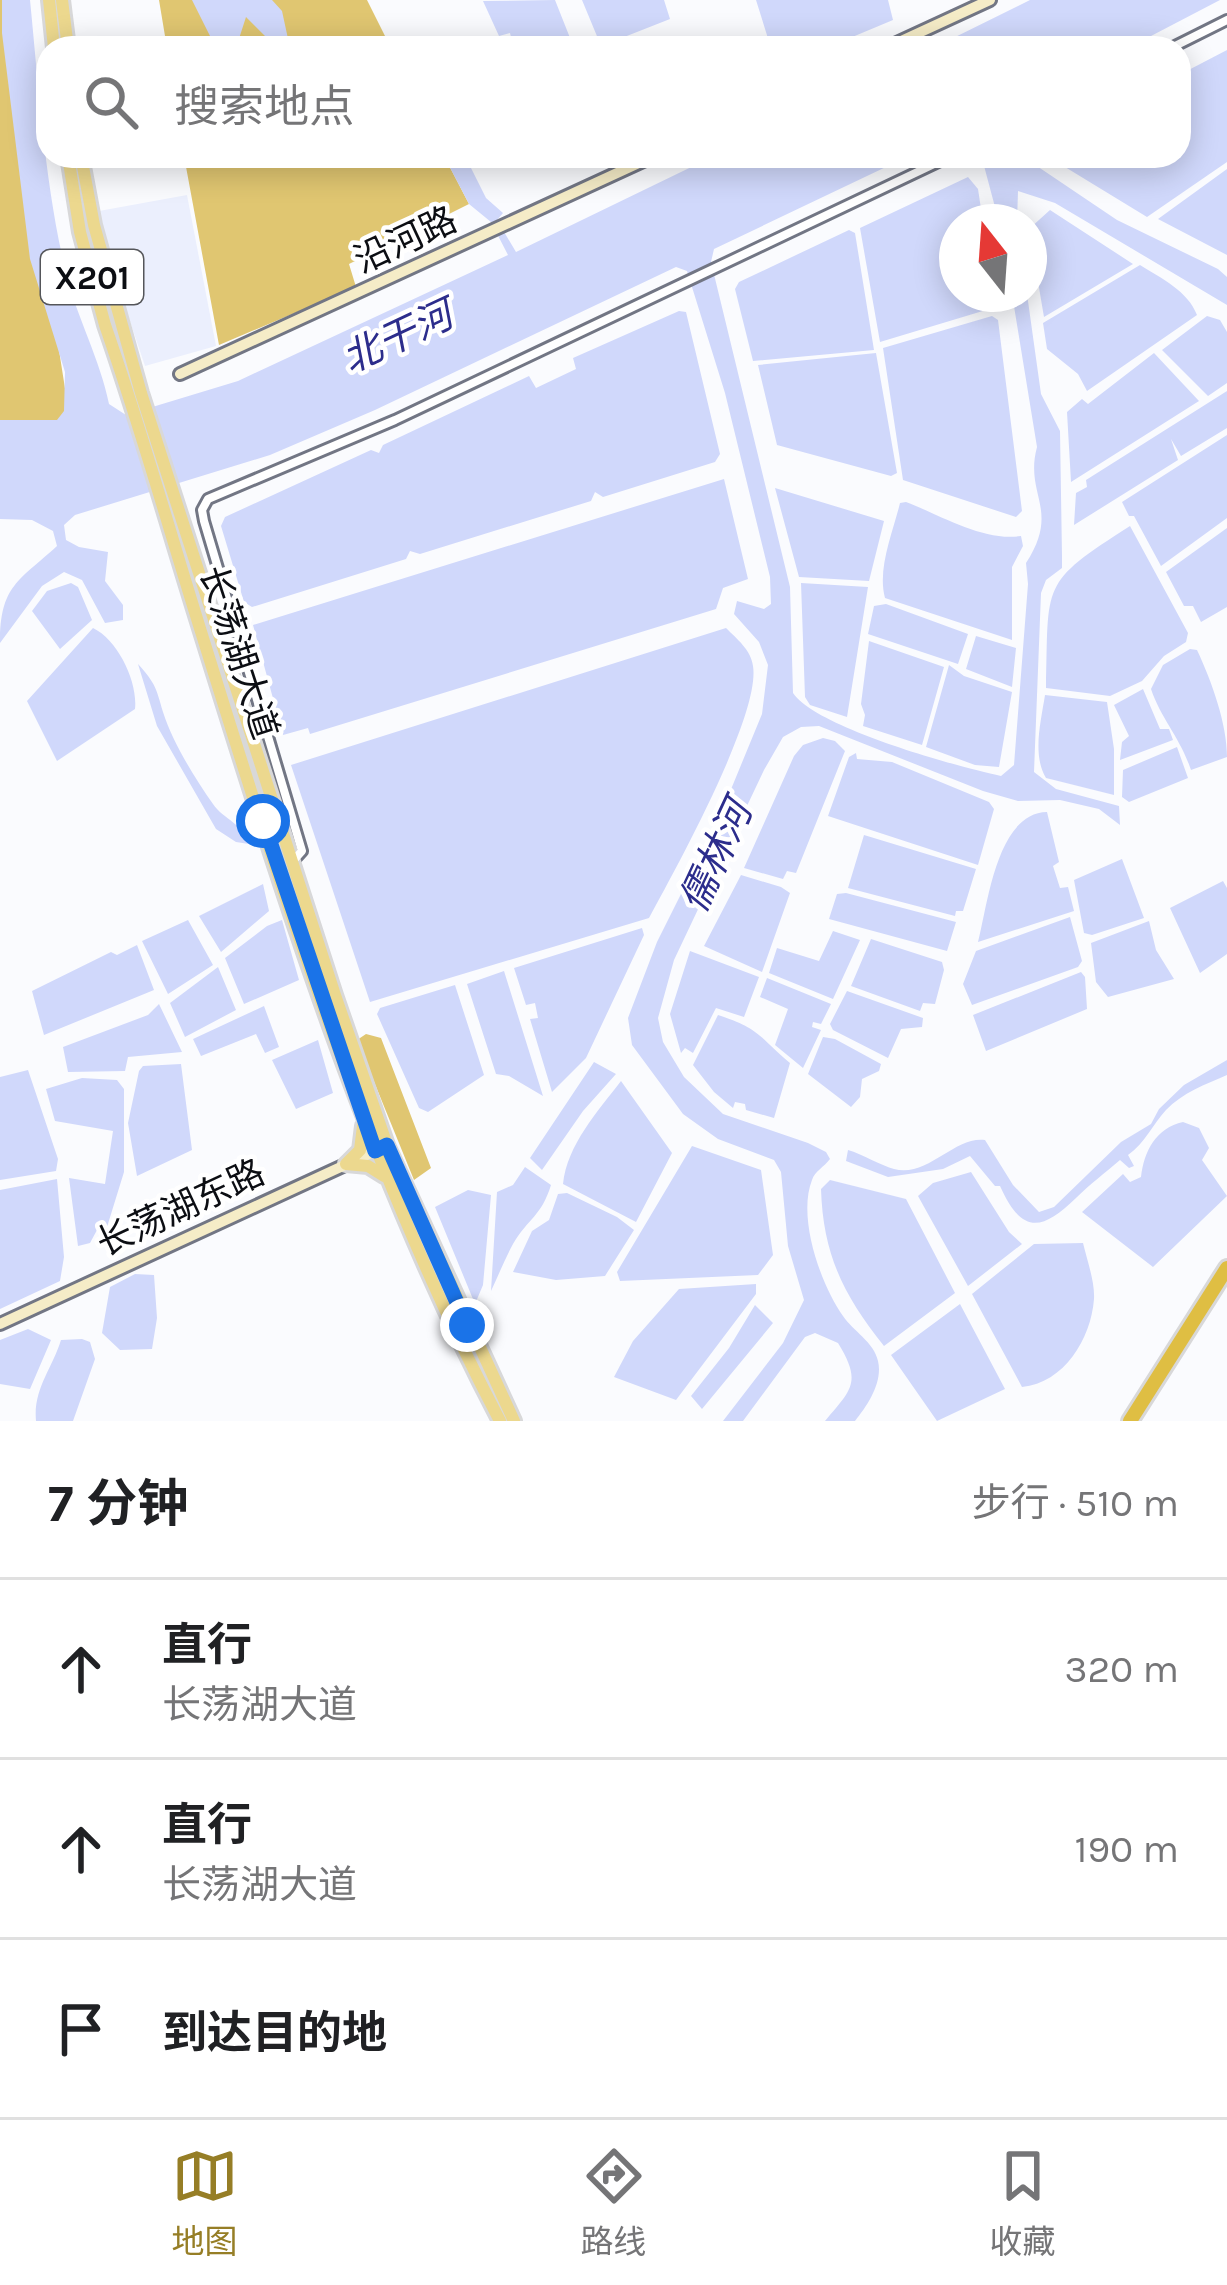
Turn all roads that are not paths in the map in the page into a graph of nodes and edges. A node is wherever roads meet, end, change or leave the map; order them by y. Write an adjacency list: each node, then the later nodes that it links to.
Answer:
1 (49, 0): 5 (main road)
2 (62, 0): 6 (main road)
3 (990, 0): 7 (street)
4 (1227, 20): 8 (street)
5 (53, 36)
6 (66, 36)
7 (912, 36)
8 (1191, 38)
9 (70, 168): 14 (main road, 长荡湖大道 / X201)
10 (83, 168): 14 (main road, 长荡湖大道 / X201)
11 (628, 168): 13 (street, 沿河路)
12 (926, 168): 16 (street)
13 (180, 374)
14 (135, 394): 15 (main road, 长荡湖大道 / X201)
15 (169, 505): 16 (main road, 长荡湖大道 / X201); 17 (main road, 长荡湖大道 / X201)
16 (292, 862): 18 (main road, 长荡湖大道 / X201)
17 (360, 1107): 18 (main road, 长荡湖大道 / X201); 19 (main road)
18 (381, 1148): 19 (street, 长荡湖东路); 20 (main road, 长荡湖大道 / X201); 25 (main road, 长荡湖大道 / X201)
19 (346, 1164): 20 (main road); 23 (street, 长荡湖东路)
20 (387, 1179): 24 (main road, 长荡湖大道 / X201)
21 (1227, 1268): 26 (highway)
22 (1227, 1285): 27 (highway)
23 (0, 1324)
24 (500, 1421)
25 (514, 1421)
26 (1130, 1421)
27 (1142, 1421)

